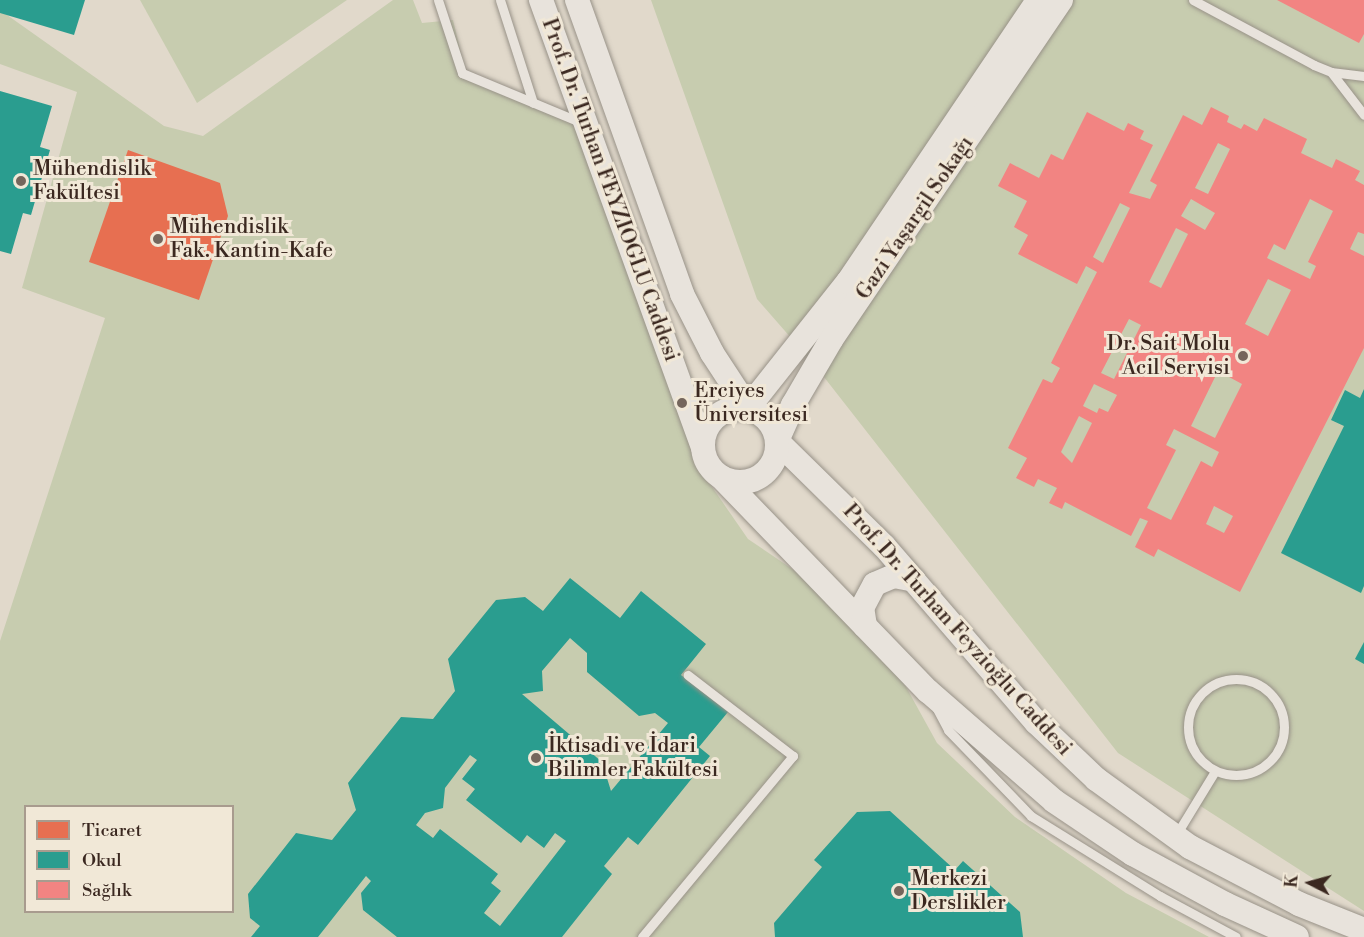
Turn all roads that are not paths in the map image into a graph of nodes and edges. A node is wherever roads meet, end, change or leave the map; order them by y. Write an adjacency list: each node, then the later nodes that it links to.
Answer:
1 (438, 0): 10 (lane)
2 (500, 0): 10 (lane)
3 (541, 0): 12 (street, Prof. Dr. Turhan FEYZIOGLU Caddesi)
4 (577, 0): 13 (street, Prof. Dr. Turhan FEYZIOGLU Caddesi)
5 (1038, 0): 13 (street, Gazi Yaşargil Sokağı)
6 (1061, 0): 14 (street, Gazi Yaşargil Sokağı)
7 (1193, 0): 8 (lane)
8 (1331, 72): 9 (lane); 11 (lane)
9 (1364, 76)
10 (533, 103): 12 (lane)
11 (1364, 115)
12 (588, 126): 15 (street, Prof. Dr. Turhan FEYZIOGLU Caddesi)
13 (748, 408): 14 (street); 15 (street)
14 (777, 441): 16 (street); 17 (street, Prof. Dr. Turhan Feyzioğlu Caddesi)
15 (702, 448): 16 (street)
16 (721, 477): 18 (street)
17 (914, 580): 18 (street); 22 (street, Prof. Dr. Turhan Feyzioğlu Caddesi)
18 (865, 626): 20 (street)
19 (688, 675): 24 (lane)
20 (928, 691): 25 (lane); 26 (street)
21 (1215, 771): 21 (lane); 22 (lane)
22 (1175, 837): 23 (street, Prof. Dr. Turhan Feyzioğlu Caddesi)
23 (1364, 930)
24 (642, 937)
25 (1236, 937)
26 (1297, 937)

